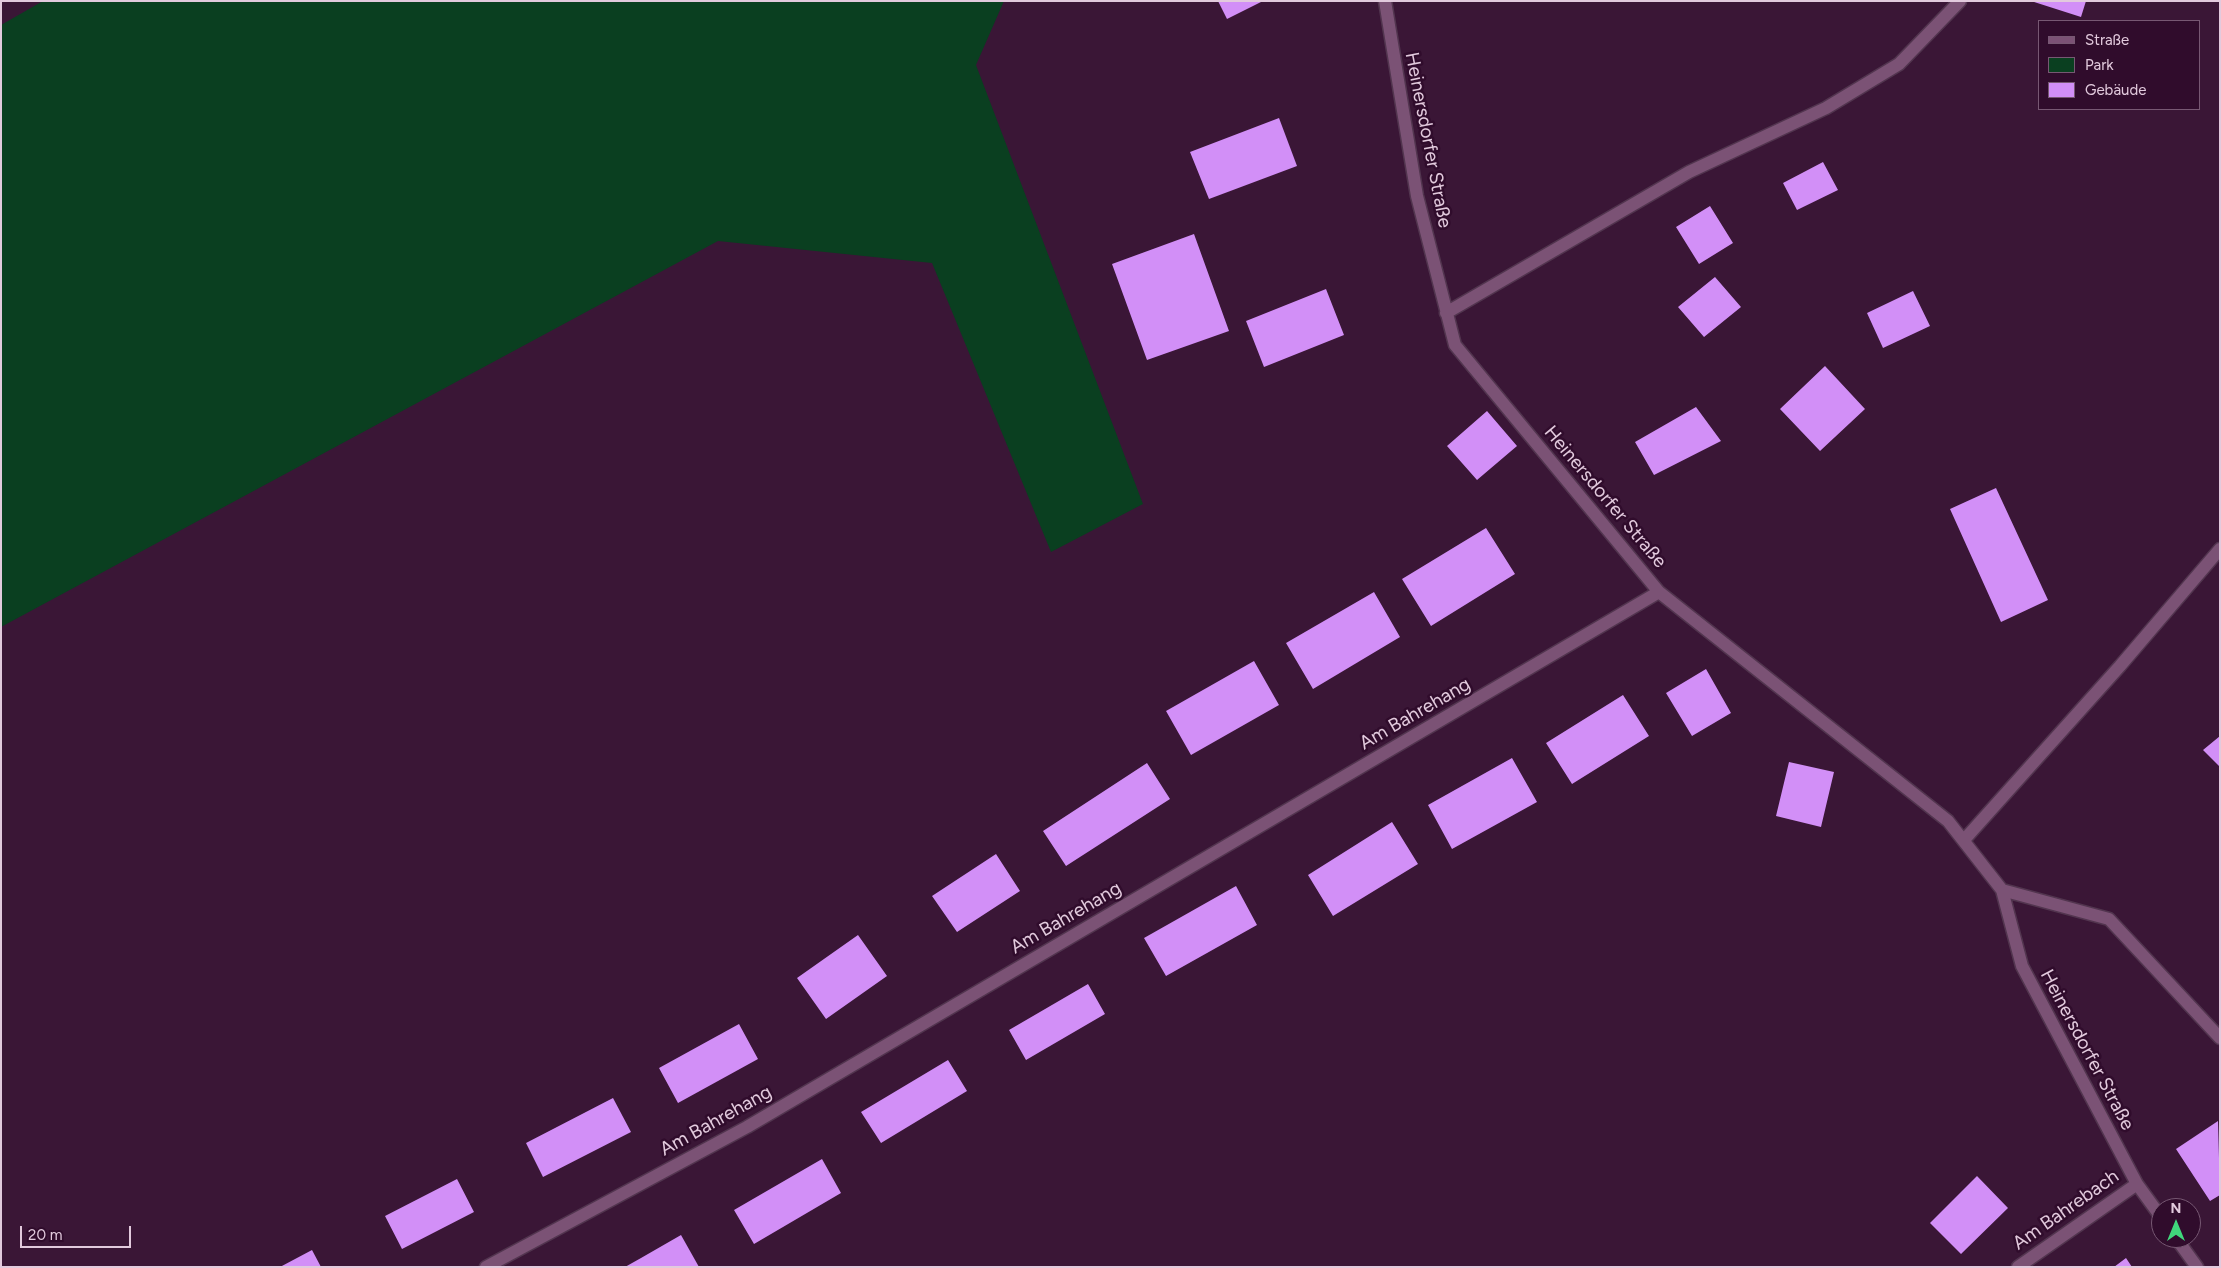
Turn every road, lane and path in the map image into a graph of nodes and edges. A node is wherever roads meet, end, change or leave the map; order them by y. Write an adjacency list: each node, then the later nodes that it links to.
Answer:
1 (1385, 1): 3 (street, Heinersdorfer Straße)
2 (1960, 1): 3 (street)
3 (1446, 312): 5 (street, Heinersdorfer Straße)
4 (2220, 549): 6 (street)
5 (1660, 592): 6 (street, Heinersdorfer Straße); 12 (street, Am Bahrehang)
6 (1964, 840): 7 (street, Heinersdorfer Straße)
7 (2002, 890): 8 (street); 9 (street, Heinersdorfer Straße)
8 (2220, 1038)
9 (2137, 1184): 10 (street, Heinersdorfer Straße); 13 (street, Am Bahrebach)
10 (2151, 1203)
11 (2183, 1248): 14 (street)
12 (486, 1267)
13 (2018, 1267)
14 (2196, 1267)

